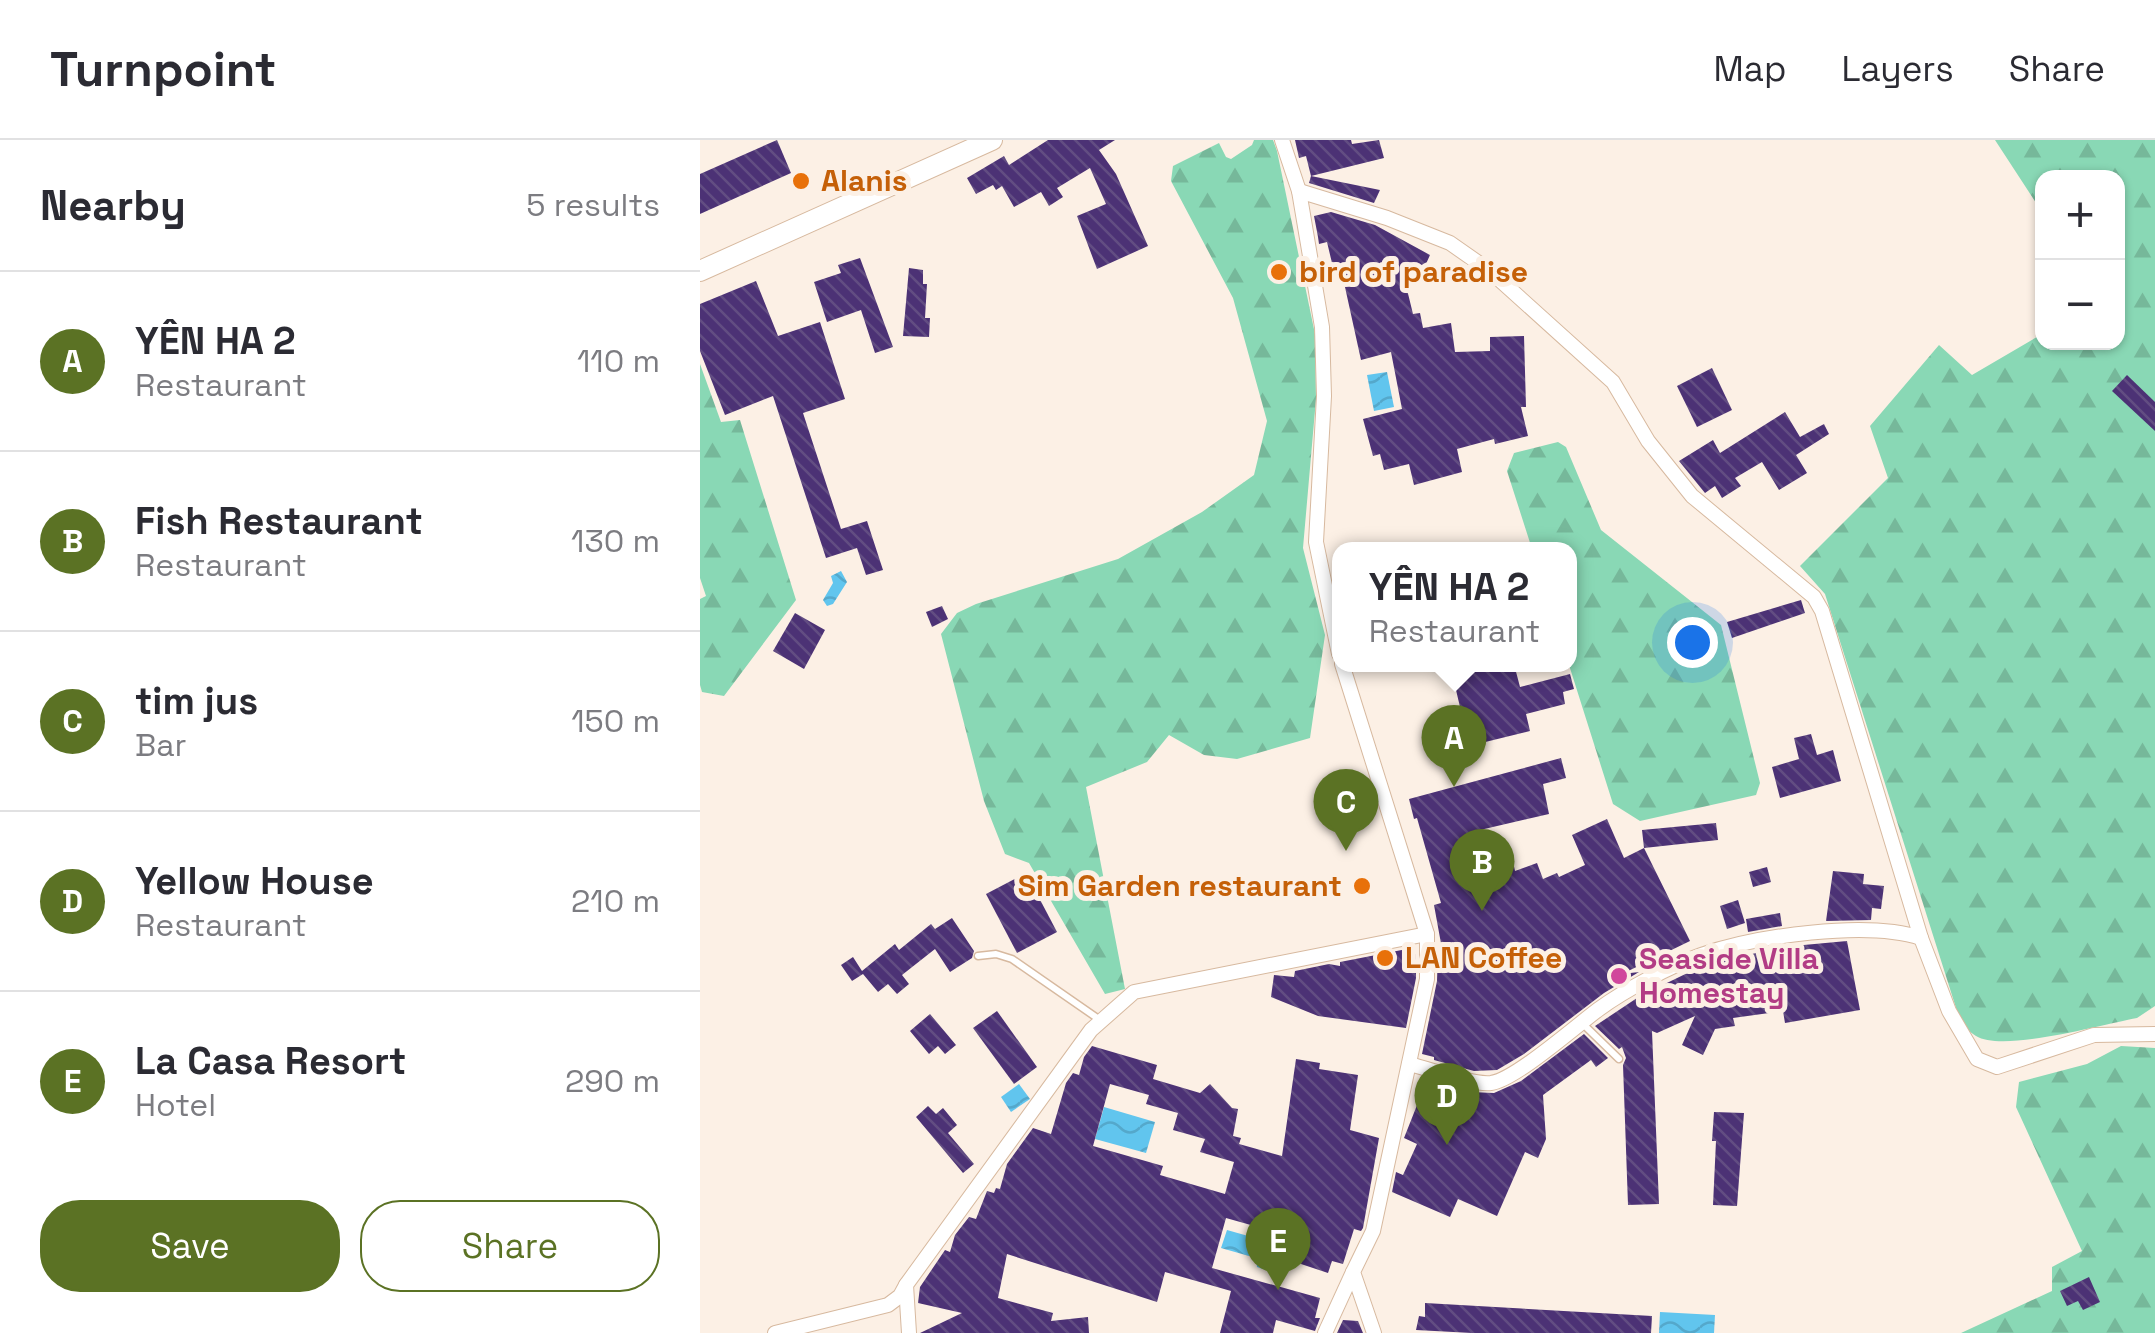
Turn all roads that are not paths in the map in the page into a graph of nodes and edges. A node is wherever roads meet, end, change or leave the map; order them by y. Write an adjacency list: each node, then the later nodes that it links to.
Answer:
1 (992, 140): 4 (main road)
2 (1282, 140): 3 (street)
3 (1299, 191): 5 (street); 8 (street)
4 (700, 271)
5 (1332, 620)
6 (1344, 672): 7 (street)
7 (1426, 934): 10 (street); 14 (street)
8 (1921, 938): 11 (street); 12 (street)
9 (978, 956): 10 (lane)
10 (1100, 1020): 16 (street)
11 (1581, 1022): 13 (lane); 14 (street)
12 (2155, 1034)
13 (1619, 1058)
14 (1409, 1064): 15 (street)
15 (1353, 1272): 19 (street); 20 (street)
16 (906, 1285): 17 (street); 18 (street)
17 (775, 1333)
18 (910, 1333)
19 (1325, 1333)
20 (1374, 1333)

